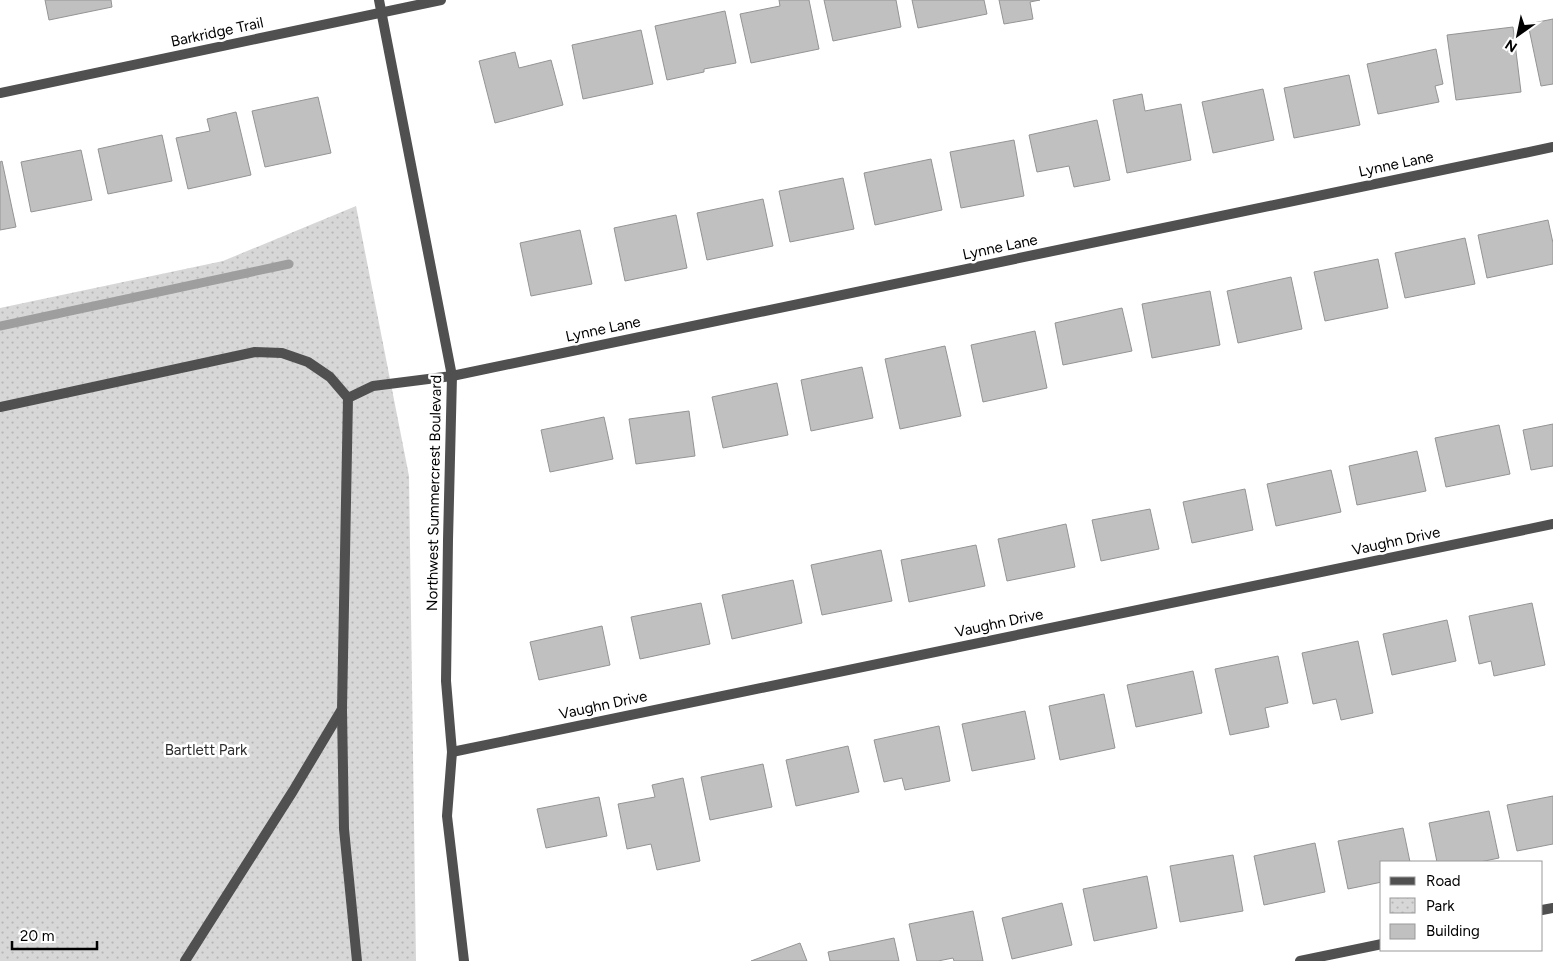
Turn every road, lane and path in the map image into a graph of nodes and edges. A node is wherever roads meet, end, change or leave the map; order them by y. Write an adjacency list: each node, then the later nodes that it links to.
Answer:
1 (379, 0): 3 (street, Northwest Summercrest Boulevard)
2 (441, 0): 3 (street, Barkridge Trail)
3 (381, 13): 4 (street, Barkridge Trail); 6 (street, Northwest Summercrest Boulevard)
4 (0, 93)
5 (1553, 147): 6 (street, Lynne Lane)
6 (452, 376): 7 (street, Lynne Lane); 11 (street, Northwest Summercrest Boulevard)
7 (348, 398): 8 (street); 10 (street)
8 (0, 406)
9 (1553, 524): 11 (street, Vaughn Drive)
10 (342, 709): 13 (street); 14 (street)
11 (452, 752): 15 (street, Northwest Summercrest Boulevard)
12 (1380, 944): 16 (street)
13 (185, 961)
14 (357, 961)
15 (464, 961)
16 (1300, 961)

